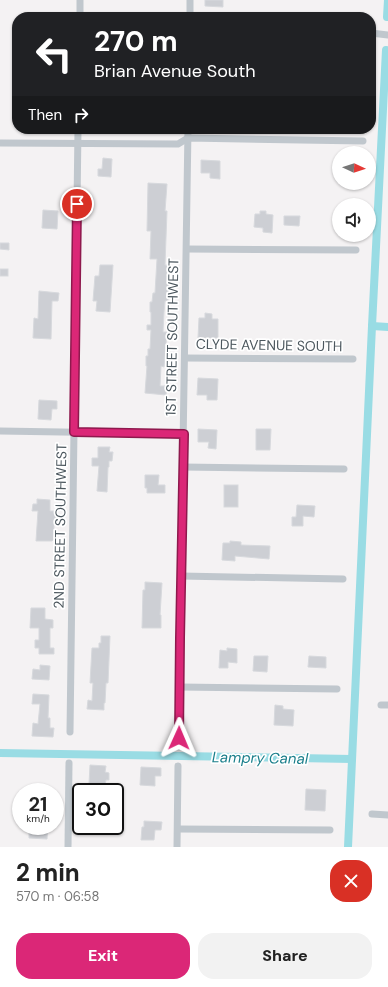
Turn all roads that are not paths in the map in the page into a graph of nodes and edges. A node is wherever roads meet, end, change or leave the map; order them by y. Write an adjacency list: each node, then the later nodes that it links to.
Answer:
1 (80, 0): 3 (street)
2 (190, 0): 4 (street)
3 (80, 12)
4 (190, 12)
5 (376, 34): 6 (street)
6 (388, 35)
7 (78, 134): 12 (street, 2ND STREET SOUTHWEST)
8 (188, 134): 9 (street, 1ST STREET SOUTHWEST)
9 (188, 138): 10 (street); 12 (street); 13 (street, 1ST STREET SOUTHWEST)
10 (363, 141)
11 (0, 142): 12 (street)
12 (78, 143): 18 (street, 2ND STREET SOUTHWEST)
13 (187, 249): 14 (street); 15 (street, 1ST STREET SOUTHWEST)
14 (356, 250)
15 (185, 358): 16 (street, CLYDE AVENUE SOUTH); 19 (street, 1ST STREET SOUTHWEST)
16 (353, 359)
17 (0, 431): 18 (street)
18 (74, 432): 19 (street); 26 (street, 2ND STREET SOUTHWEST)
19 (184, 434): 20 (street, 1ST STREET SOUTHWEST)
20 (183, 467): 21 (street); 22 (street, 1ST STREET SOUTHWEST)
21 (344, 469)
22 (181, 576): 23 (street); 24 (street, 1ST STREET SOUTHWEST)
23 (343, 579)
24 (180, 687): 25 (street); 27 (street, 1ST STREET SOUTHWEST)
25 (337, 689)
26 (70, 732)
27 (179, 738)
28 (69, 763): 34 (street)
29 (178, 766): 32 (street)
30 (372, 814): 31 (street)
31 (388, 815)
32 (178, 829): 33 (street); 35 (street)
33 (330, 830)
34 (68, 847)
35 (177, 847)

